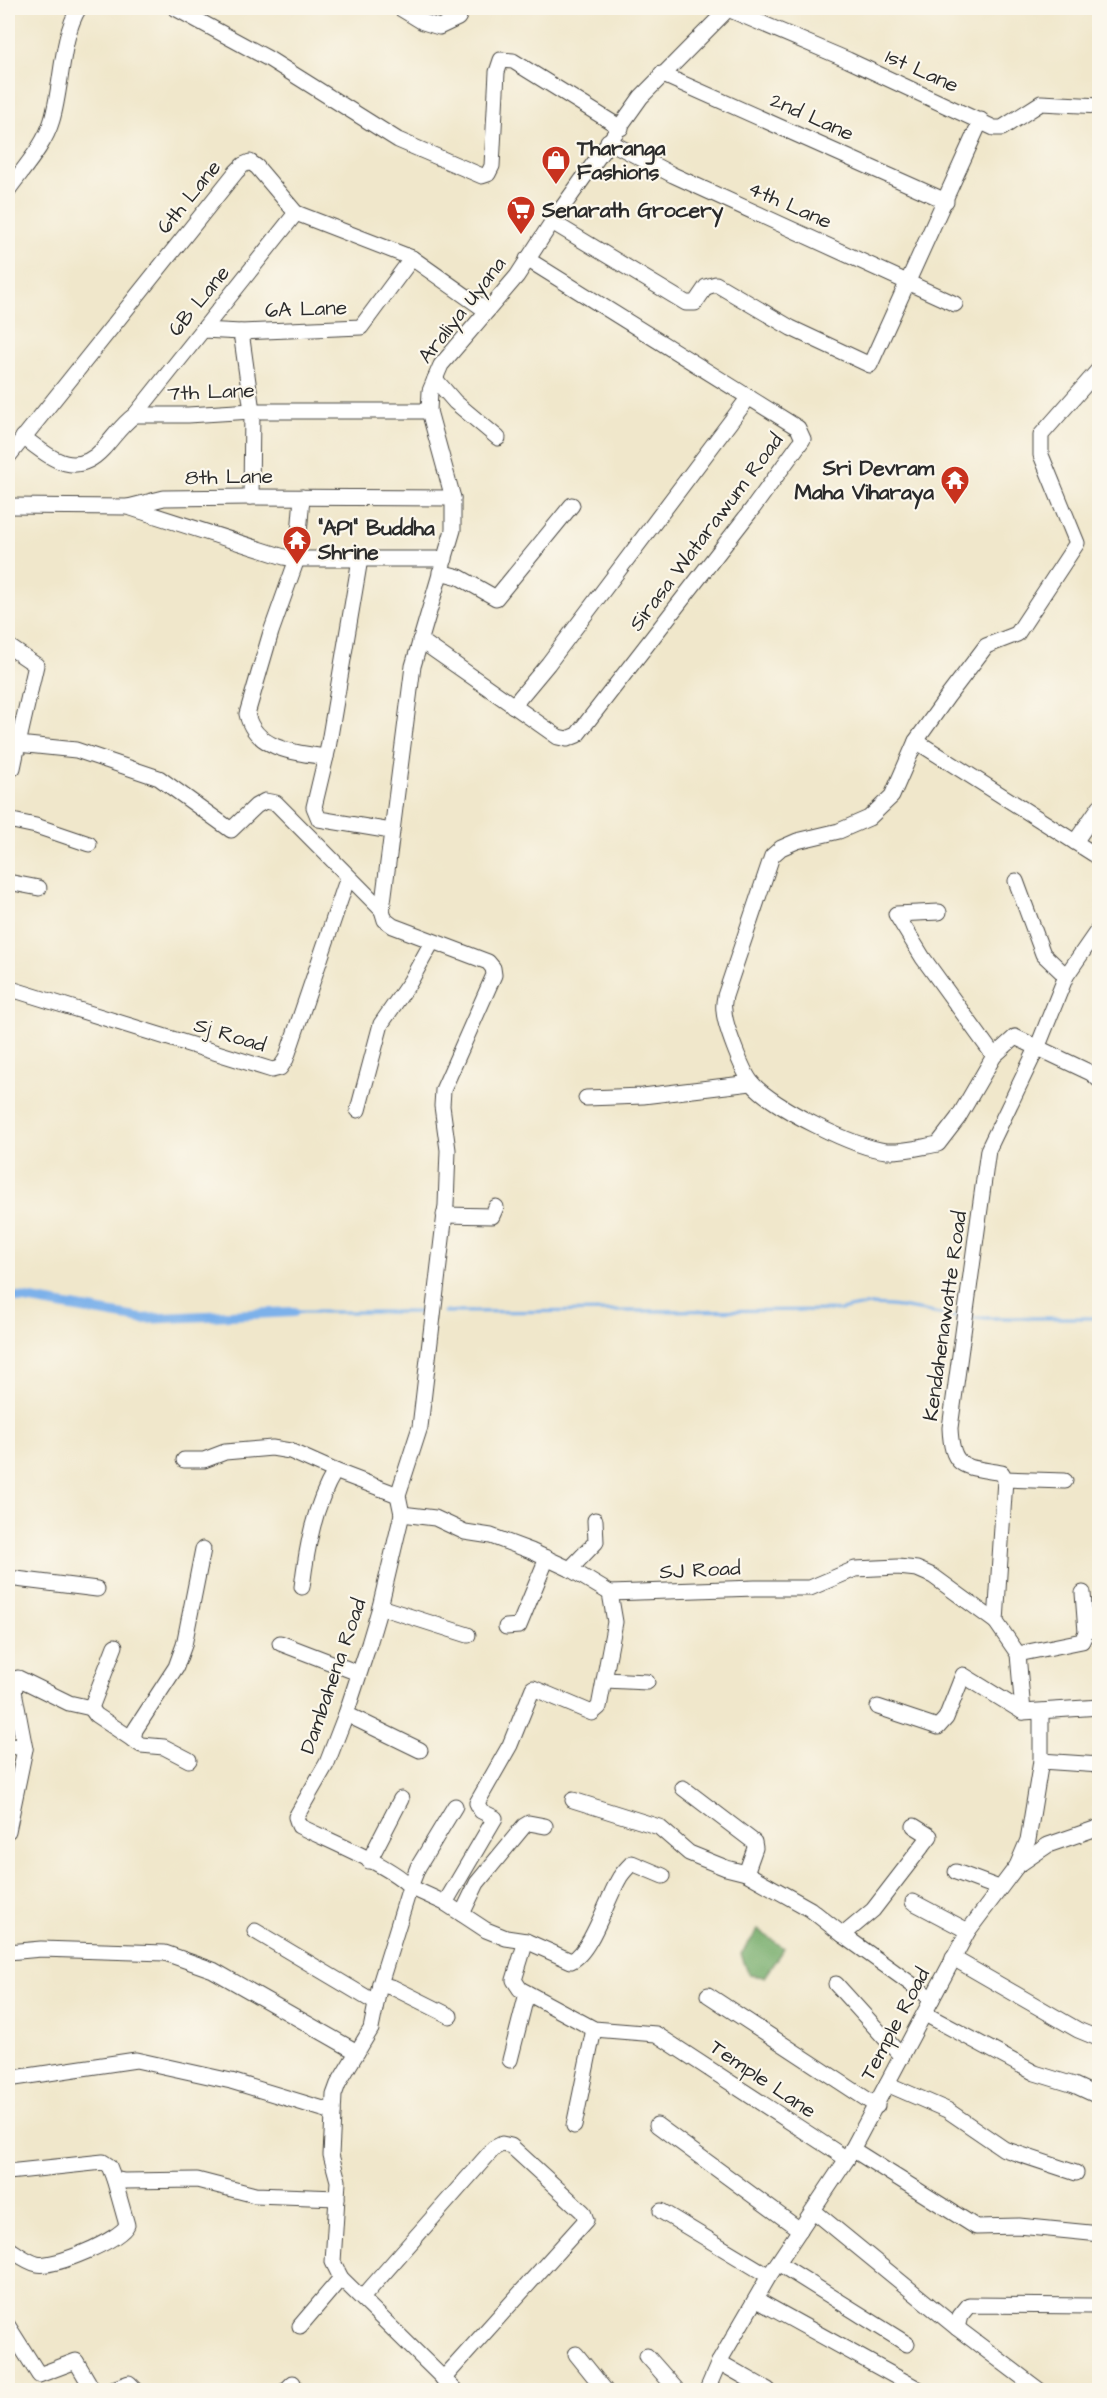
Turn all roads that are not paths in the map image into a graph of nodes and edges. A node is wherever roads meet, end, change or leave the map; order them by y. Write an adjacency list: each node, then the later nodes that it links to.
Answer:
1 (79, 8): 11 (street)
2 (175, 8): 9 (street)
3 (400, 8): 4 (street)
4 (463, 8)
5 (728, 8): 6 (street, Araliya Uyana); 8 (street, 1st Lane)
6 (662, 74): 9 (street, Araliya Uyana); 12 (street, 2nd Lane)
7 (1100, 106): 8 (street, 1st Lane)
8 (981, 120): 12 (street)
9 (621, 128): 10 (street, Araliya Uyana)
10 (608, 141): 14 (street, Araliya Uyana); 17 (street, 4th Lane)
11 (8, 190)
12 (945, 201): 17 (street)
13 (296, 213): 15 (street, 6th Lane); 20 (street, 6B Lane); 28 (street, 6th Lane)
14 (552, 222): 16 (street, Araliya Uyana); 17 (street)
15 (412, 258): 19 (street, 6th Lane); 21 (street, 6A Lane)
16 (527, 259): 19 (street, Araliya Uyana); 24 (street, Sirasa Watarawum Road)
17 (909, 282): 18 (street, 4th Lane)
18 (955, 304)
19 (488, 311): 23 (street, Araliya Uyana)
20 (203, 330): 21 (street, 6A Lane); 27 (street, 6B Lane)
21 (241, 332): 25 (street)
22 (1100, 368): 43 (street)
23 (435, 379): 26 (street, Araliya Uyana); 29 (street)
24 (749, 398): 42 (street); 42 (street, Sirasa Watarawum Road)
25 (252, 411): 26 (street, 7th Lane); 27 (street, 7th Lane); 31 (street)
26 (429, 411): 33 (street, Araliya Uyana)
27 (135, 415): 28 (street)
28 (23, 437): 30 (street, 6th Lane)
29 (498, 438)
30 (8, 457)
31 (251, 497): 32 (street, 8th Lane); 36 (street, 8th Lane)
32 (302, 497): 33 (street, 8th Lane); 37 (street)
33 (453, 498): 39 (street, Araliya Uyana)
34 (572, 505): 39 (street)
35 (8, 506): 36 (street, 8th Lane)
36 (128, 507): 37 (street)
37 (297, 559): 38 (street); 45 (street)
38 (360, 559): 39 (street); 45 (street)
39 (443, 566): 40 (street, Araliya Uyana)
40 (420, 640): 42 (street, Sirasa Watarawum Road); 49 (street, Araliya Uyana)
41 (8, 646): 44 (street)
42 (513, 705)
43 (916, 741): 50 (street); 66 (street)
44 (18, 744): 46 (street); 53 (street)
45 (326, 757): 49 (street)
46 (13, 768)
47 (1100, 806): 50 (street)
48 (8, 820): 51 (street)
49 (391, 831): 57 (street, Araliya Uyana)
50 (1075, 842): 52 (street)
51 (89, 844)
52 (1100, 858)
53 (348, 877): 57 (street); 62 (street, Sj Road)
54 (1016, 881): 61 (street)
55 (8, 882): 56 (street)
56 (39, 888)
57 (382, 910): 60 (street, Dambahena Road)
58 (939, 912): 64 (street)
59 (1100, 927): 61 (street, Kendahenawatte Road)
60 (432, 942): 68 (street); 70 (street, Dambahena Road)
61 (1066, 976): 63 (street, Kendahenawatte Road)
62 (8, 988)
63 (1038, 1046): 64 (street); 65 (street); 73 (street, Kendahenawatte Road)
64 (994, 1056): 66 (street)
65 (1100, 1081)
66 (751, 1083): 67 (street)
67 (586, 1098)
68 (358, 1110)
69 (496, 1207): 70 (street)
70 (444, 1215): 75 (street, Dambahena Road)
71 (184, 1460): 72 (street)
72 (335, 1471): 75 (street); 82 (street)
73 (1005, 1479): 74 (street); 87 (street)
74 (1065, 1481)
75 (398, 1495): 76 (street, Dambahena Road)
76 (402, 1514): 79 (street); 86 (street, Dambahena Road)
77 (595, 1520): 80 (street)
78 (203, 1549): 103 (street)
79 (547, 1558): 80 (street); 88 (street)
80 (570, 1569): 84 (street)
81 (8, 1578): 83 (street)
82 (302, 1587)
83 (97, 1589)
84 (610, 1593): 87 (street, SJ Road); 94 (street)
85 (1083, 1593): 92 (street)
86 (380, 1607): 89 (street); 93 (street, Dambahena Road)
87 (996, 1622): 92 (street)
88 (506, 1627)
89 (468, 1635)
90 (280, 1643): 93 (street)
91 (116, 1646): 99 (street)
92 (1018, 1653): 100 (street)
93 (358, 1673): 102 (street, Dambahena Road)
94 (605, 1680): 95 (street); 126 (street)
95 (647, 1682)
96 (11, 1690): 99 (street); 105 (street)
97 (878, 1707): 100 (street)
98 (1100, 1707): 101 (street)
99 (91, 1708): 103 (street)
100 (1023, 1712): 101 (street)
101 (1041, 1712): 108 (street, Temple Road)
102 (346, 1714): 106 (street); 118 (street, Dambahena Road)
103 (133, 1740): 107 (street)
104 (8, 1745): 105 (street)
105 (25, 1749): 117 (street)
106 (420, 1750)
107 (189, 1760)
108 (1041, 1761): 109 (street); 119 (street, Temple Road)
109 (1100, 1765)
110 (683, 1788): 121 (street)
111 (400, 1799): 118 (street)
112 (573, 1800): 121 (street)
113 (455, 1806): 123 (street)
114 (544, 1826): 127 (street)
115 (914, 1826): 130 (street)
116 (1100, 1827): 119 (street)
117 (8, 1831)
118 (369, 1861): 123 (street, Dambahena Road)
119 (1017, 1866): 124 (street, Temple Road)
120 (956, 1872): 124 (street)
121 (746, 1874): 130 (street)
122 (663, 1876): 131 (street, Dambahena Road)
123 (410, 1887): 126 (street, Dambahena Road); 134 (street)
124 (999, 1888): 128 (street, Temple Road)
125 (913, 1902): 128 (street)
126 (445, 1903): 127 (street, Dambahena Road)
127 (462, 1914): 131 (street, Dambahena Road)
128 (968, 1931): 133 (street, Temple Road)
129 (255, 1932): 139 (street)
130 (843, 1935): 138 (street)
131 (526, 1941): 136 (street)
132 (8, 1952): 144 (street)
133 (953, 1958): 138 (street, Temple Road); 143 (street)
134 (380, 1984): 139 (street); 141 (street)
135 (836, 1984): 145 (street)
136 (527, 1993): 142 (street); 146 (street)
137 (708, 1995): 150 (street)
138 (932, 1999): 140 (street, Temple Road)
139 (376, 2003): 144 (street)
140 (925, 2014): 145 (street, Temple Road); 149 (street)
141 (450, 2016)
142 (594, 2029): 153 (street); 154 (street, Temple Lane)
143 (1100, 2039)
144 (357, 2052): 151 (street)
145 (902, 2057): 148 (street, Temple Road)
146 (510, 2060)
147 (8, 2079): 151 (street)
148 (887, 2084): 150 (street, Temple Road); 156 (street)
149 (1100, 2097)
150 (877, 2106): 154 (street, Temple Road)
151 (333, 2112): 158 (street)
152 (657, 2125): 161 (street)
153 (574, 2126)
154 (850, 2154): 160 (street, Temple Road); 162 (street, Temple Lane)
155 (8, 2172): 157 (street)
156 (1076, 2173)
157 (114, 2179): 158 (street); 163 (street)
158 (337, 2198): 165 (street)
159 (661, 2211): 164 (street)
160 (814, 2211): 161 (street, Temple Road); 171 (street)
161 (800, 2230): 164 (street, Temple Road)
162 (1100, 2234)
163 (8, 2248)
164 (774, 2270): 167 (street, Temple Road); 172 (street)
165 (341, 2278): 166 (street); 170 (street)
166 (362, 2298): 176 (street); 176 (street)
167 (757, 2300): 175 (street, Temple Road); 185 (street)
168 (1094, 2306): 171 (street)
169 (8, 2326): 177 (street)
170 (300, 2326)
171 (957, 2328): 186 (street)
172 (907, 2344)
173 (576, 2354): 181 (street)
174 (647, 2356): 182 (street)
175 (719, 2362): 183 (street, Temple Road); 184 (street)
176 (443, 2379): 180 (street)
177 (93, 2391)
178 (110, 2391): 179 (street)
179 (136, 2391)
180 (455, 2391)
181 (605, 2391)
182 (677, 2391)
183 (707, 2391)
184 (768, 2391)
185 (920, 2391)
186 (1039, 2391)

